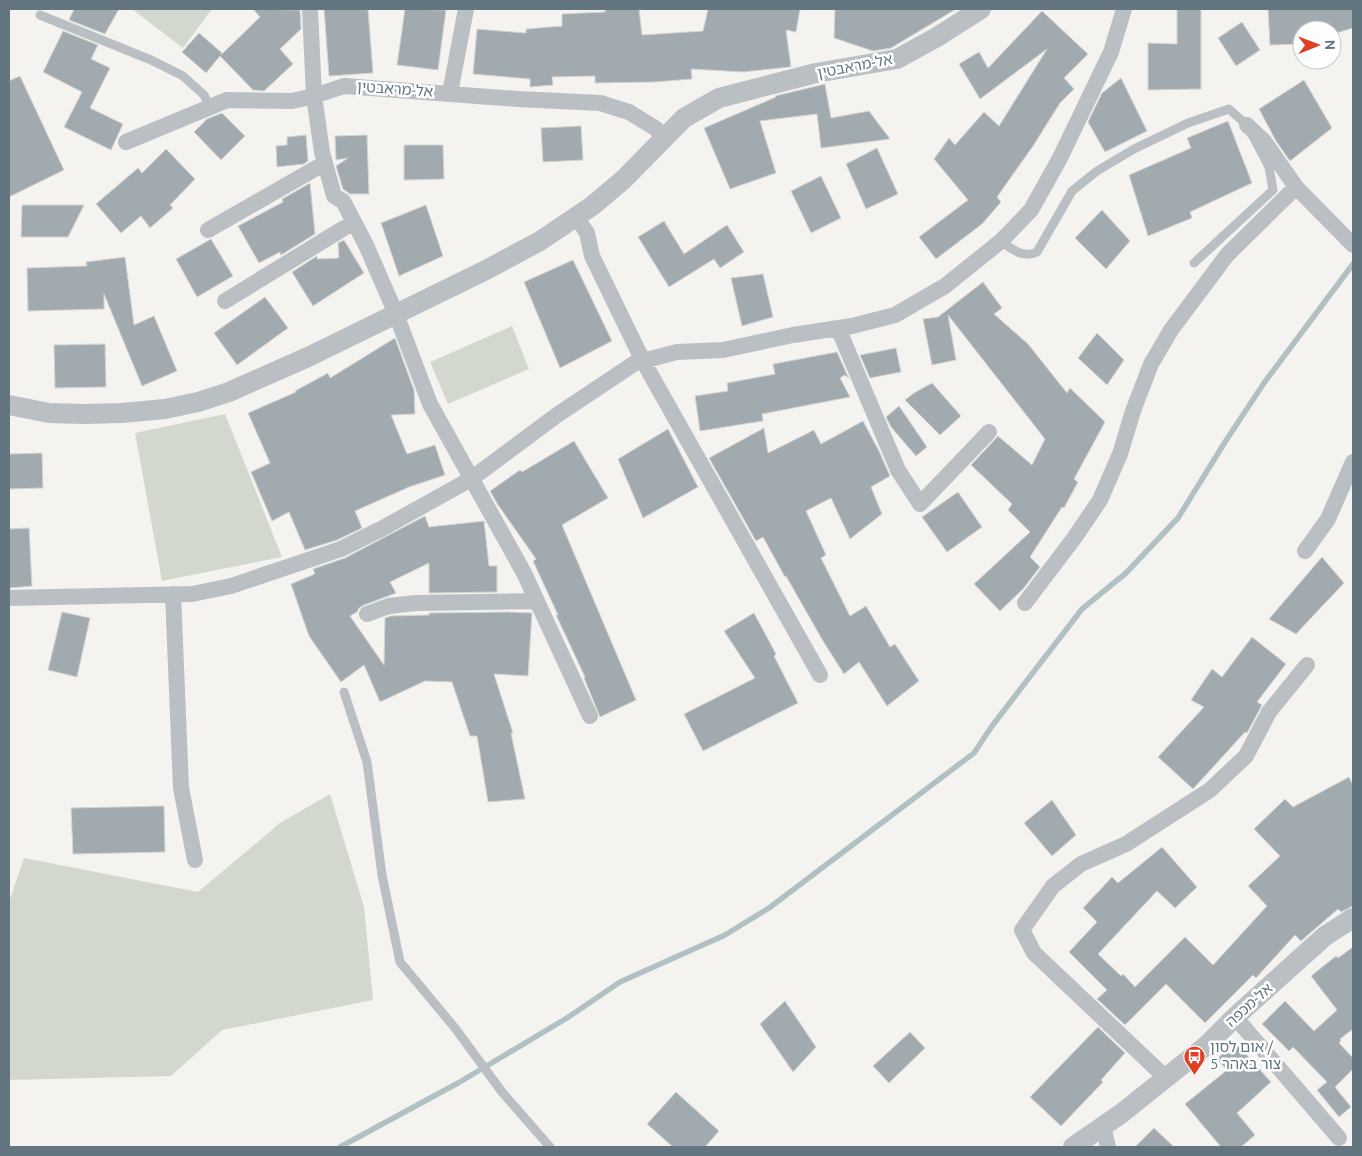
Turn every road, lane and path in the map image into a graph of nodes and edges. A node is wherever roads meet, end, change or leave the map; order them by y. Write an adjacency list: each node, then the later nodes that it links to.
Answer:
1 (310, 9): 7 (street)
2 (466, 9): 6 (street)
3 (981, 9): 10 (street, אל-מראבטין)
4 (1124, 9): 17 (street)
5 (40, 15): 8 (lane)
6 (450, 94): 7 (street, אל-מראבטין); 10 (street, אל-מראבטין)
7 (314, 96): 8 (street, אל-מראבטין); 12 (street)
8 (210, 107): 11 (street, אל-מראבטין)
9 (1247, 126): 13 (street); 17 (lane); 19 (lane)
10 (665, 137): 14 (street, אל-מראבטין)
11 (126, 142)
12 (325, 162): 15 (street); 16 (street)
13 (1296, 187): 18 (street); 32 (street)
14 (576, 217): 21 (street, אל-מראבטין); 23 (street)
15 (354, 222): 20 (street); 21 (street)
16 (208, 230)
17 (1001, 241): 22 (street)
18 (1353, 245)
19 (1194, 263)
20 (225, 301)
21 (396, 314): 24 (street, אל-מראבטין); 27 (street)
22 (838, 328): 23 (street); 25 (street)
23 (643, 361): 27 (street); 35 (street)
24 (9, 405)
25 (989, 432)
26 (1353, 462): 28 (street)
27 (470, 479): 29 (street); 31 (street)
28 (1305, 551)
29 (173, 594): 30 (street); 38 (street)
30 (9, 598)
31 (537, 601): 33 (street); 37 (street)
32 (1025, 603)
33 (367, 614)
34 (1307, 665): 41 (street)
35 (820, 675)
36 (344, 692): 44 (lane)
37 (590, 716)
38 (195, 860)
39 (1353, 918): 40 (street, אל-מכפה)
40 (1235, 1017): 41 (street, אל-מכפה); 43 (street)
41 (1165, 1077): 42 (street, אל-מכפה)
42 (1103, 1126): 45 (street, אל-מכפה); 46 (street)
43 (1339, 1138)
44 (550, 1147)
45 (1073, 1147)
46 (1108, 1147)

